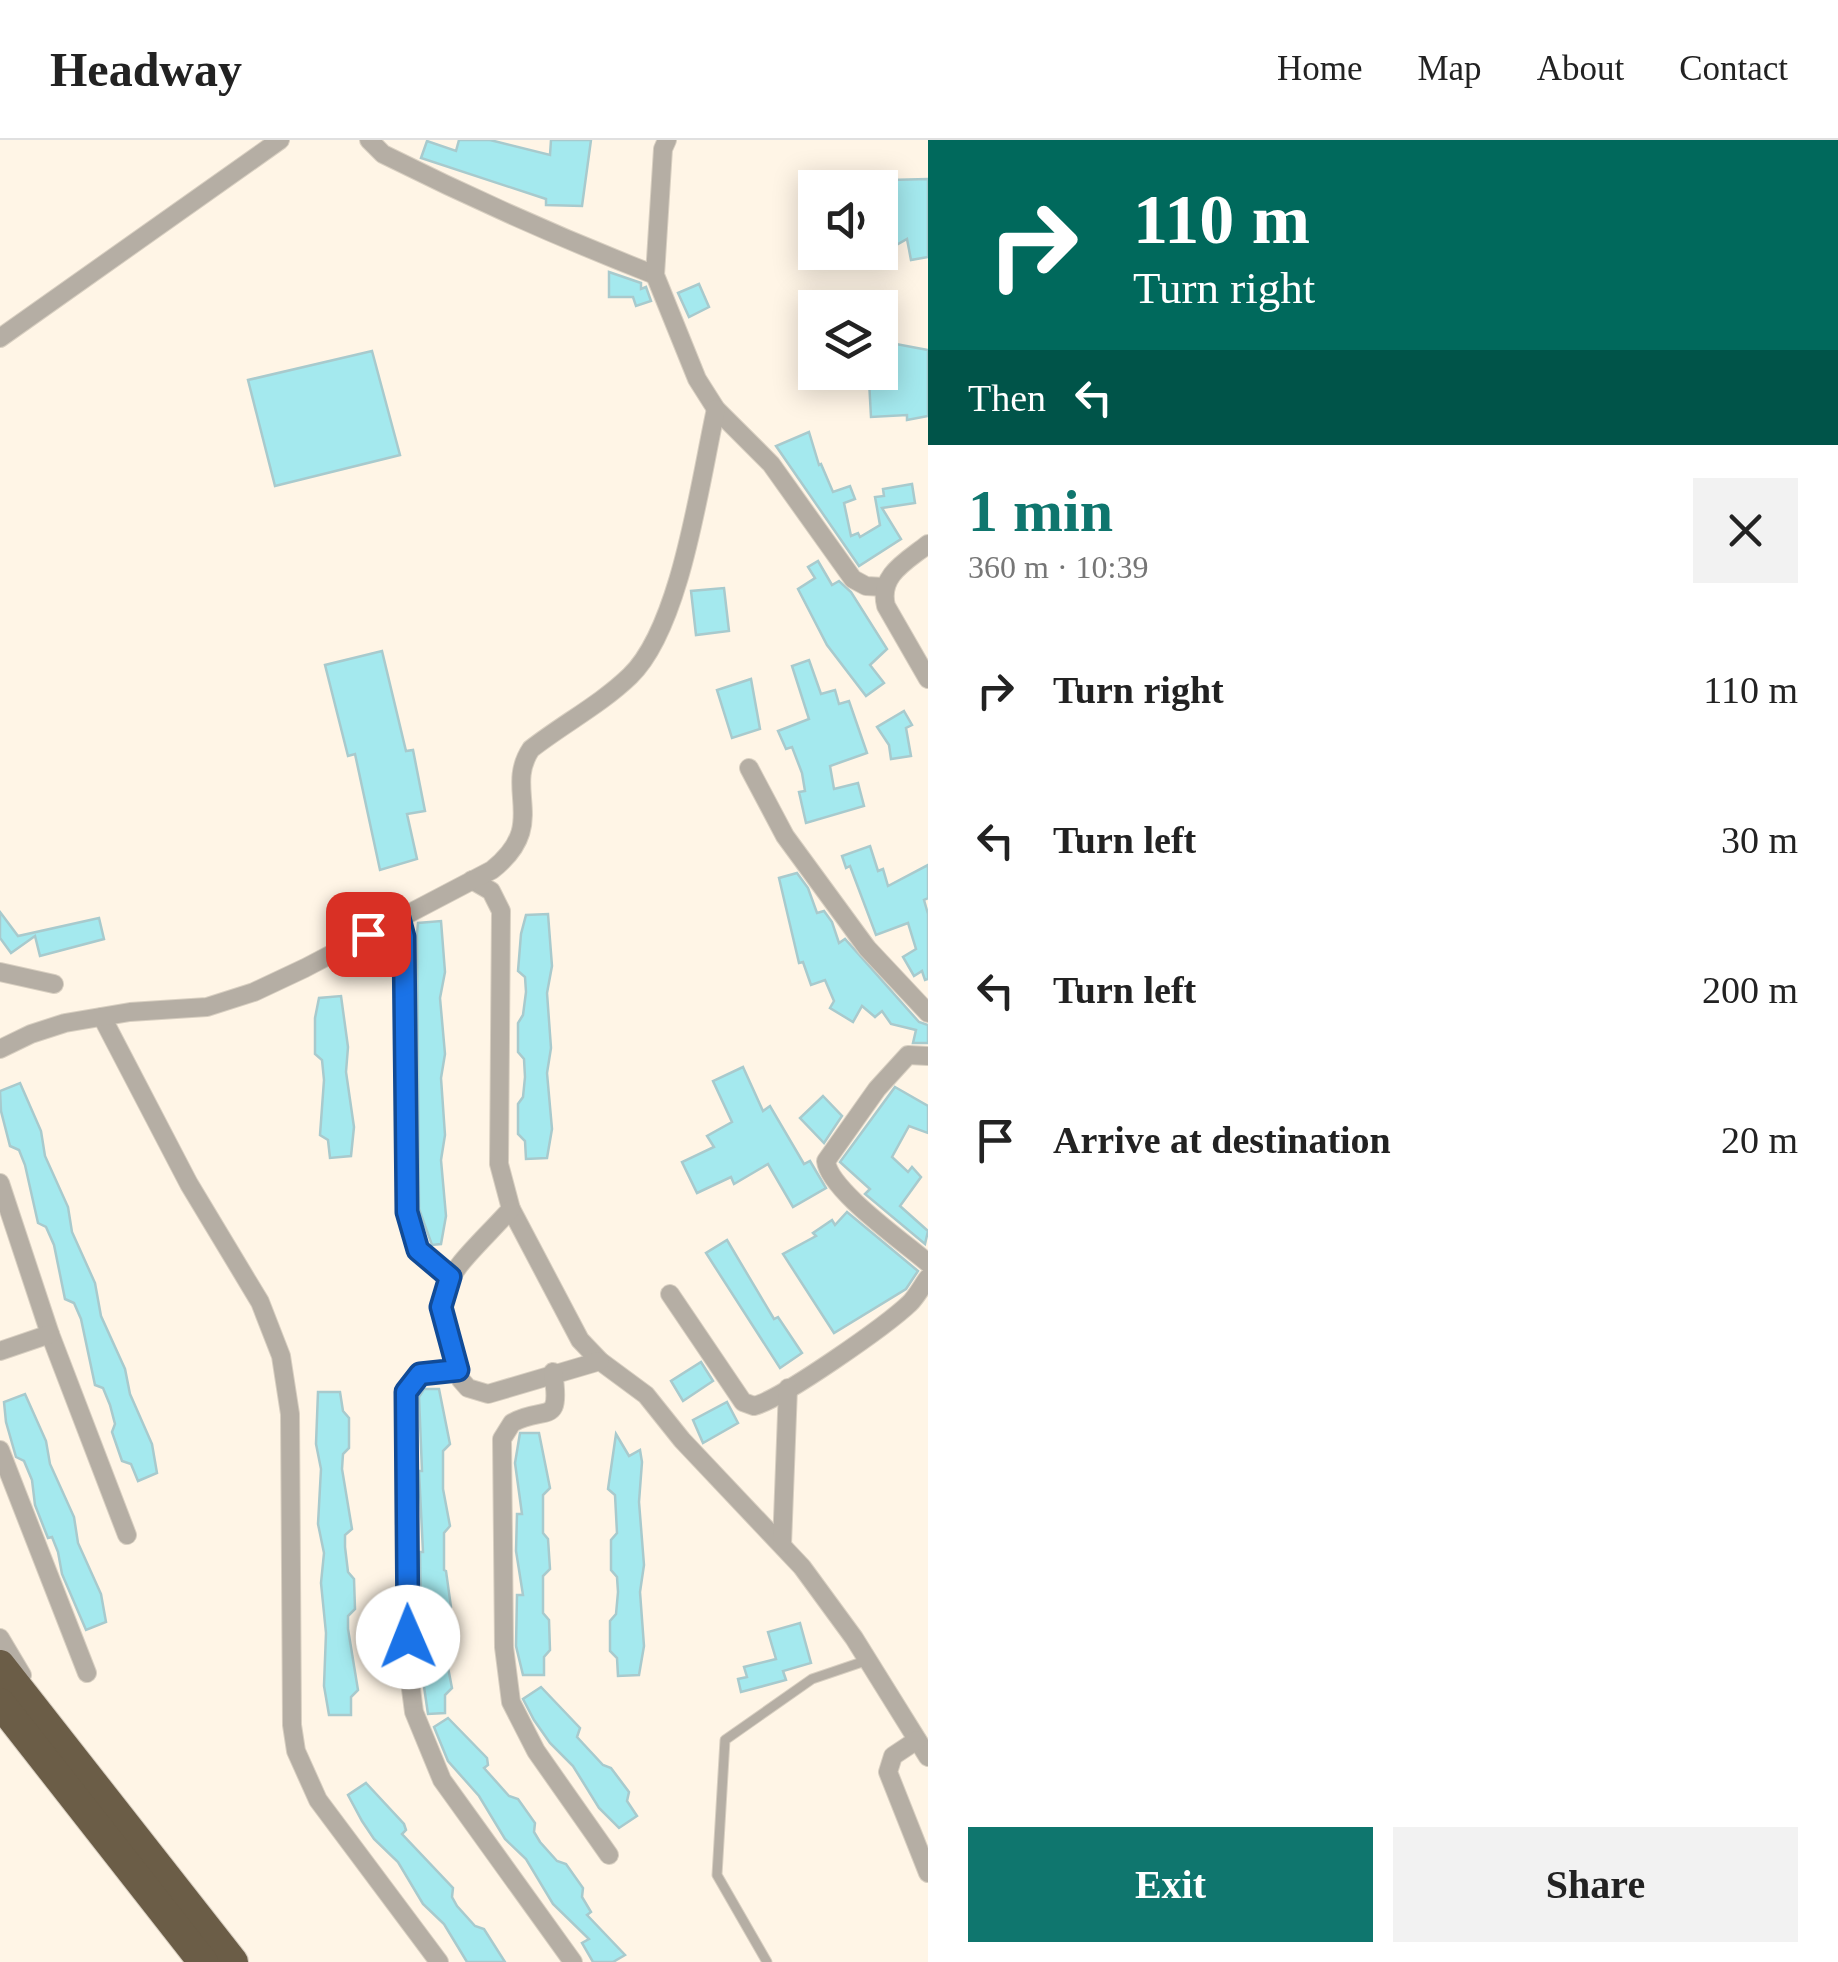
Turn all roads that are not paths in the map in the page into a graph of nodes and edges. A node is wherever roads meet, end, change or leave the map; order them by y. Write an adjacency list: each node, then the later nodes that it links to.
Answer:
1 (280, 140): 5 (street)
2 (369, 140): 4 (street)
3 (667, 140): 4 (street)
4 (656, 275): 6 (street)
5 (0, 338)
6 (716, 410): 8 (street); 11 (street)
7 (928, 544): 8 (street)
8 (884, 587): 9 (street)
9 (928, 679)
10 (749, 768): 15 (street)
11 (472, 880): 12 (street); 20 (street)
12 (399, 918): 16 (street); 22 (street)
13 (0, 972): 14 (street)
14 (54, 984)
15 (928, 1013)
16 (102, 1017): 17 (street); 46 (street)
17 (0, 1048)
18 (928, 1056): 21 (street)
19 (0, 1183): 25 (street)
20 (511, 1209): 22 (street); 27 (street)
21 (928, 1262)
22 (450, 1277): 28 (street)
23 (928, 1278): 30 (street)
24 (670, 1294): 30 (street)
25 (50, 1334): 26 (street); 32 (street)
26 (0, 1351)
27 (600, 1361): 29 (street); 33 (street)
28 (458, 1370): 29 (street); 47 (street)
29 (554, 1372): 42 (street)
30 (788, 1388): 33 (street)
31 (0, 1450): 37 (street)
32 (128, 1536)
33 (782, 1545): 35 (street)
34 (0, 1638): 39 (street)
35 (868, 1660): 40 (street); 48 (lane)
36 (0, 1665): 39 (highway)
37 (88, 1674)
38 (0, 1704): 44 (highway)
39 (35, 1708): 45 (highway)
40 (917, 1740): 41 (street); 43 (street)
41 (928, 1757)
42 (609, 1856)
43 (928, 1873)
44 (203, 1962)
45 (233, 1962)
46 (439, 1962)
47 (574, 1962)
48 (767, 1962)

